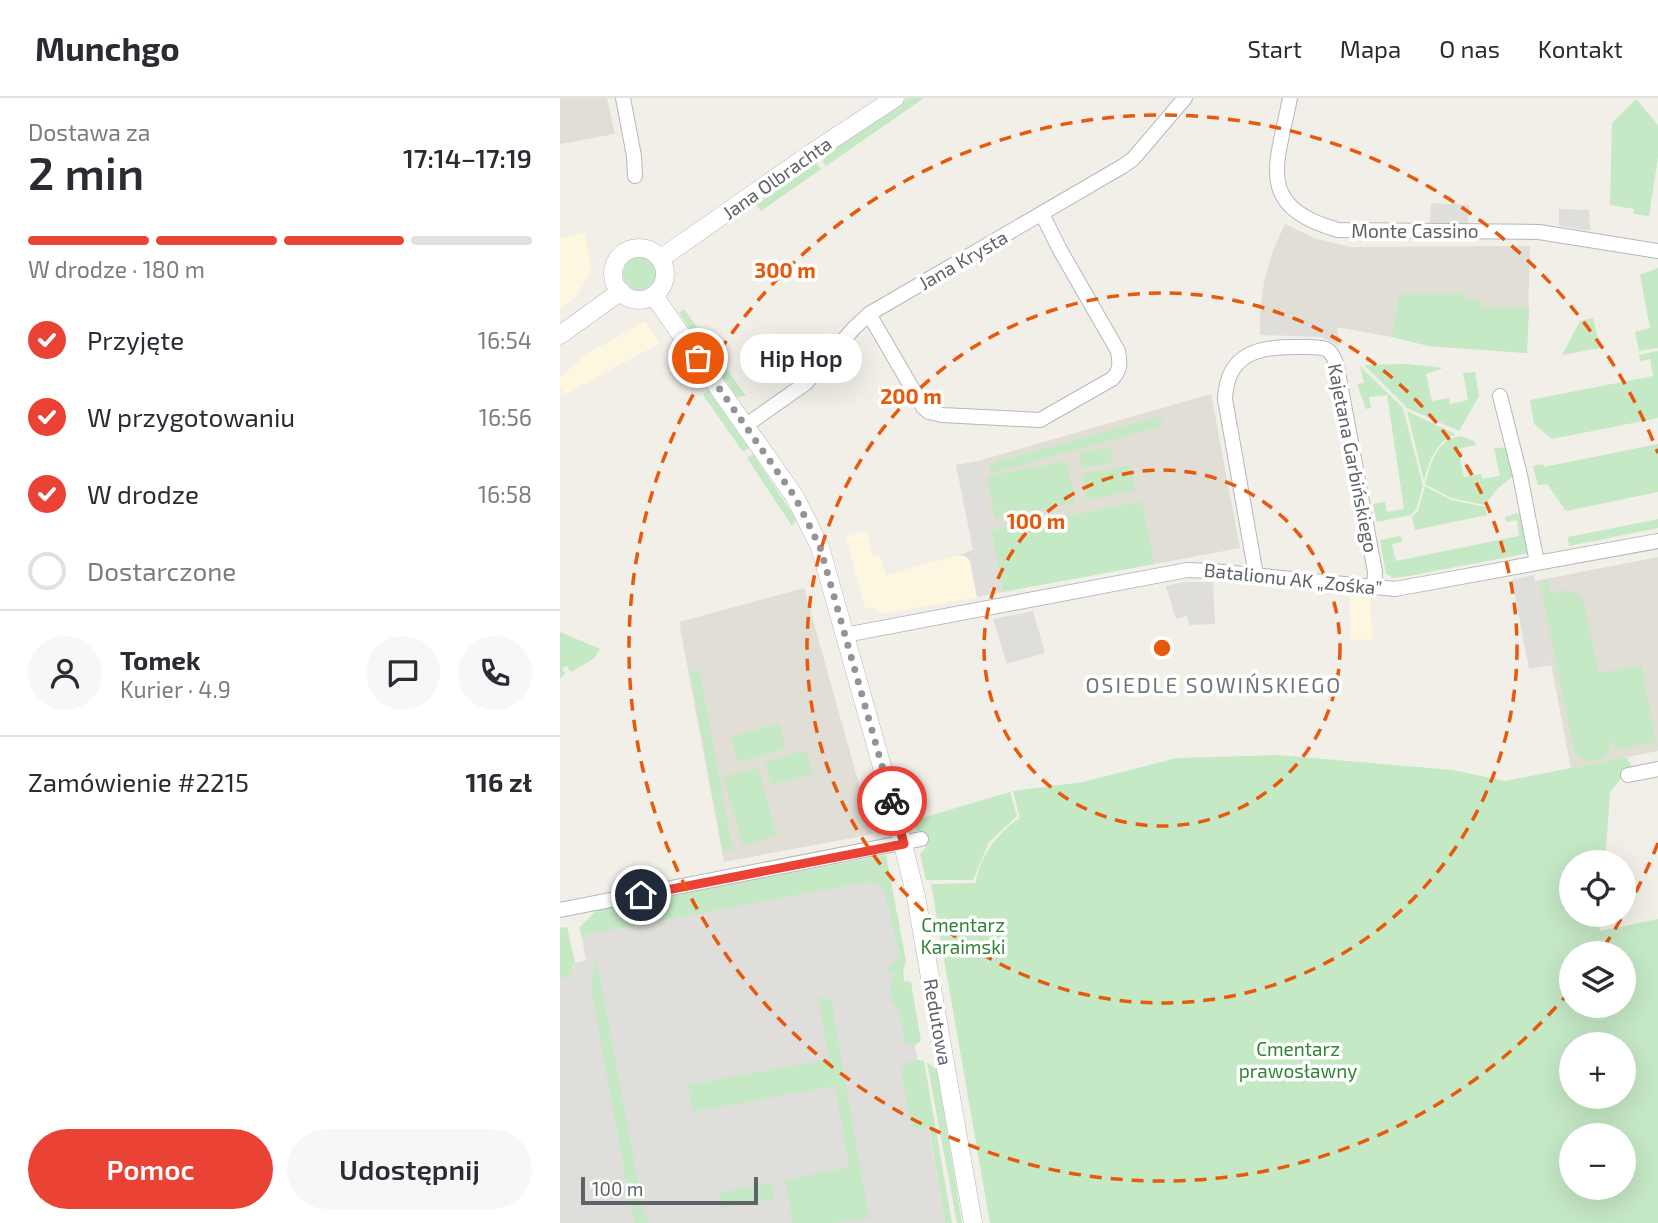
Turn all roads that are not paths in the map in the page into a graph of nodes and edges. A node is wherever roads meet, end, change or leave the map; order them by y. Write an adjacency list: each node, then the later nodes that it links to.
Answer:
1 (623, 98): 5 (street)
2 (895, 98): 8 (street, Jana Olbrachta)
3 (1185, 98): 6 (street, Jana Krysta)
4 (1290, 98): 7 (street, Monte Cassino)
5 (635, 176)
6 (1042, 214): 11 (street, Jana Krysta); 11 (street)
7 (1658, 251)
8 (660, 259): 9 (street); 10 (street)
9 (621, 291): 10 (street); 12 (street)
10 (654, 296): 14 (street, Redutowa)
11 (870, 314): 14 (street, Jana Krysta)
12 (560, 335)
13 (1500, 396): 16 (street)
14 (745, 425): 19 (street, Redutowa)
15 (1658, 541): 16 (street, Batalionu AK „Zośka”)
16 (1537, 563): 18 (street, Batalionu AK „Zośka”)
17 (1256, 575): 18 (street, Batalionu AK „Zośka”); 18 (street, Kajetana Garbińskiego); 19 (street, Batalionu AK „Zośka”)
18 (1374, 587)
19 (845, 635): 22 (street, Redutowa)
20 (1658, 769): 21 (street)
21 (1628, 775)
22 (912, 841): 23 (street); 24 (street, Redutowa)
23 (560, 910)
24 (973, 1223)

